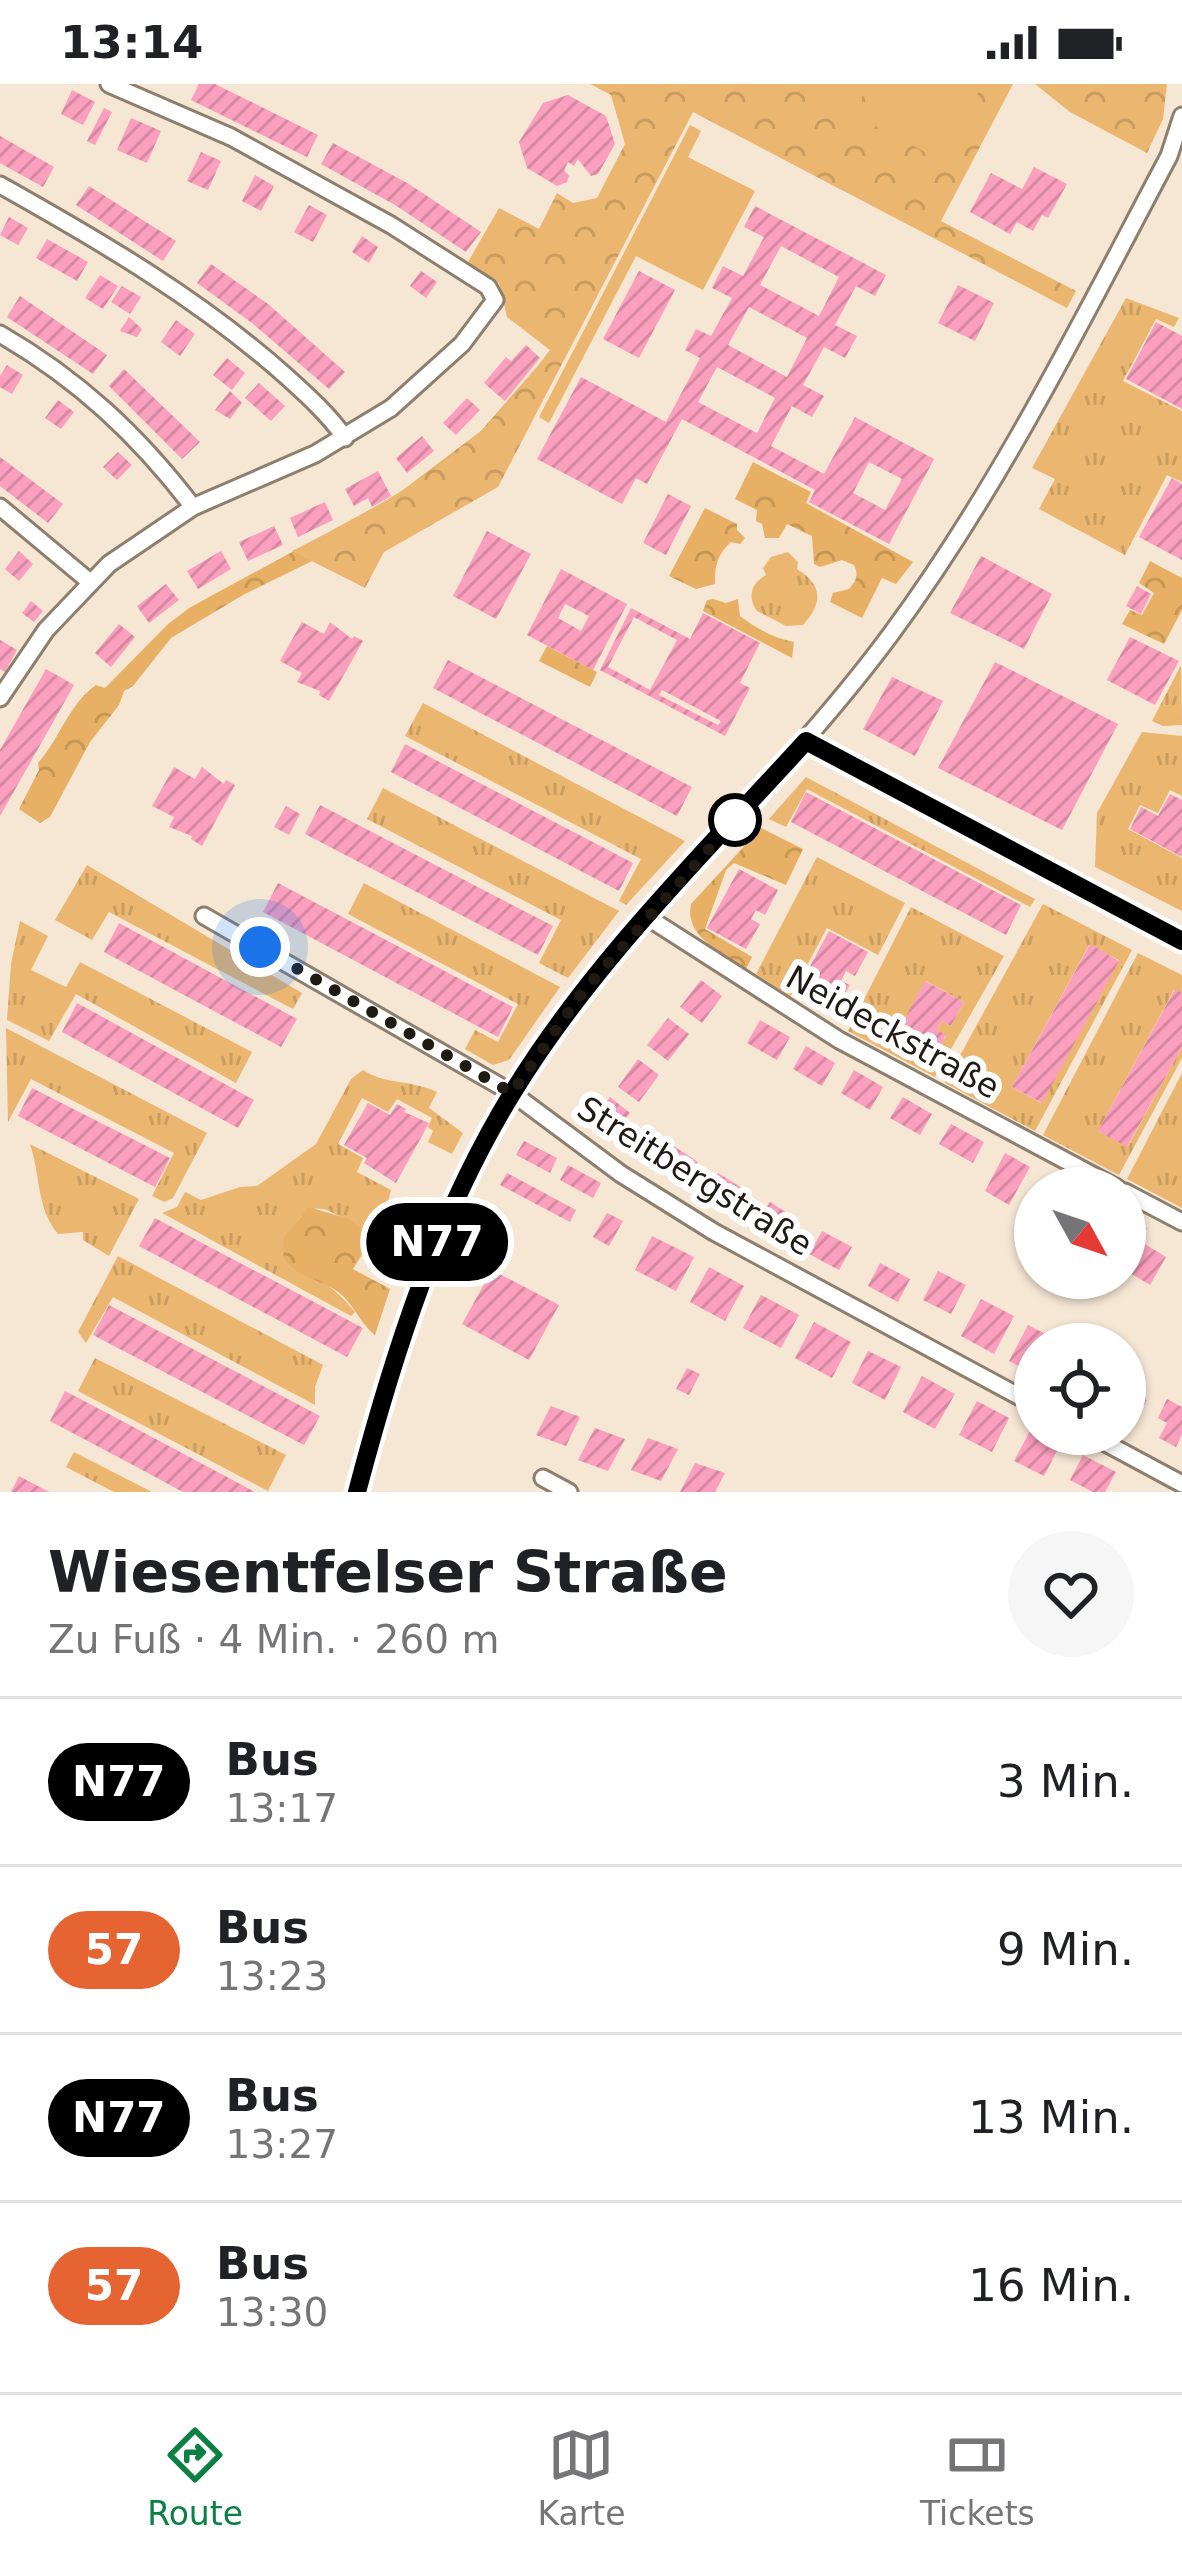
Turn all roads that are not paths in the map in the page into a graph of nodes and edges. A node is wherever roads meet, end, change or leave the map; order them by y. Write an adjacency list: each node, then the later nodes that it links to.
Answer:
1 (109, 84): 5 (street)
2 (1182, 116): 10 (street)
3 (0, 185): 5 (street)
4 (0, 334): 7 (street)
5 (346, 437): 7 (street)
6 (0, 507): 8 (street)
7 (193, 507): 8 (street)
8 (90, 582): 9 (street)
9 (0, 698)
10 (806, 741): 12 (street); 13 (street)
11 (204, 916): 14 (street, Streitbergstraße)
12 (647, 917): 14 (street); 15 (street, Neideckstraße)
13 (1182, 940)
14 (512, 1093): 18 (street, Streitbergstraße); 22 (street)
15 (1078, 1167)
16 (1146, 1203): 17 (street, Neideckstraße)
17 (1182, 1222)
18 (1014, 1394)
19 (1128, 1455): 21 (street)
20 (543, 1478): 23 (street)
21 (1182, 1484)
22 (357, 1492)
23 (569, 1492)

